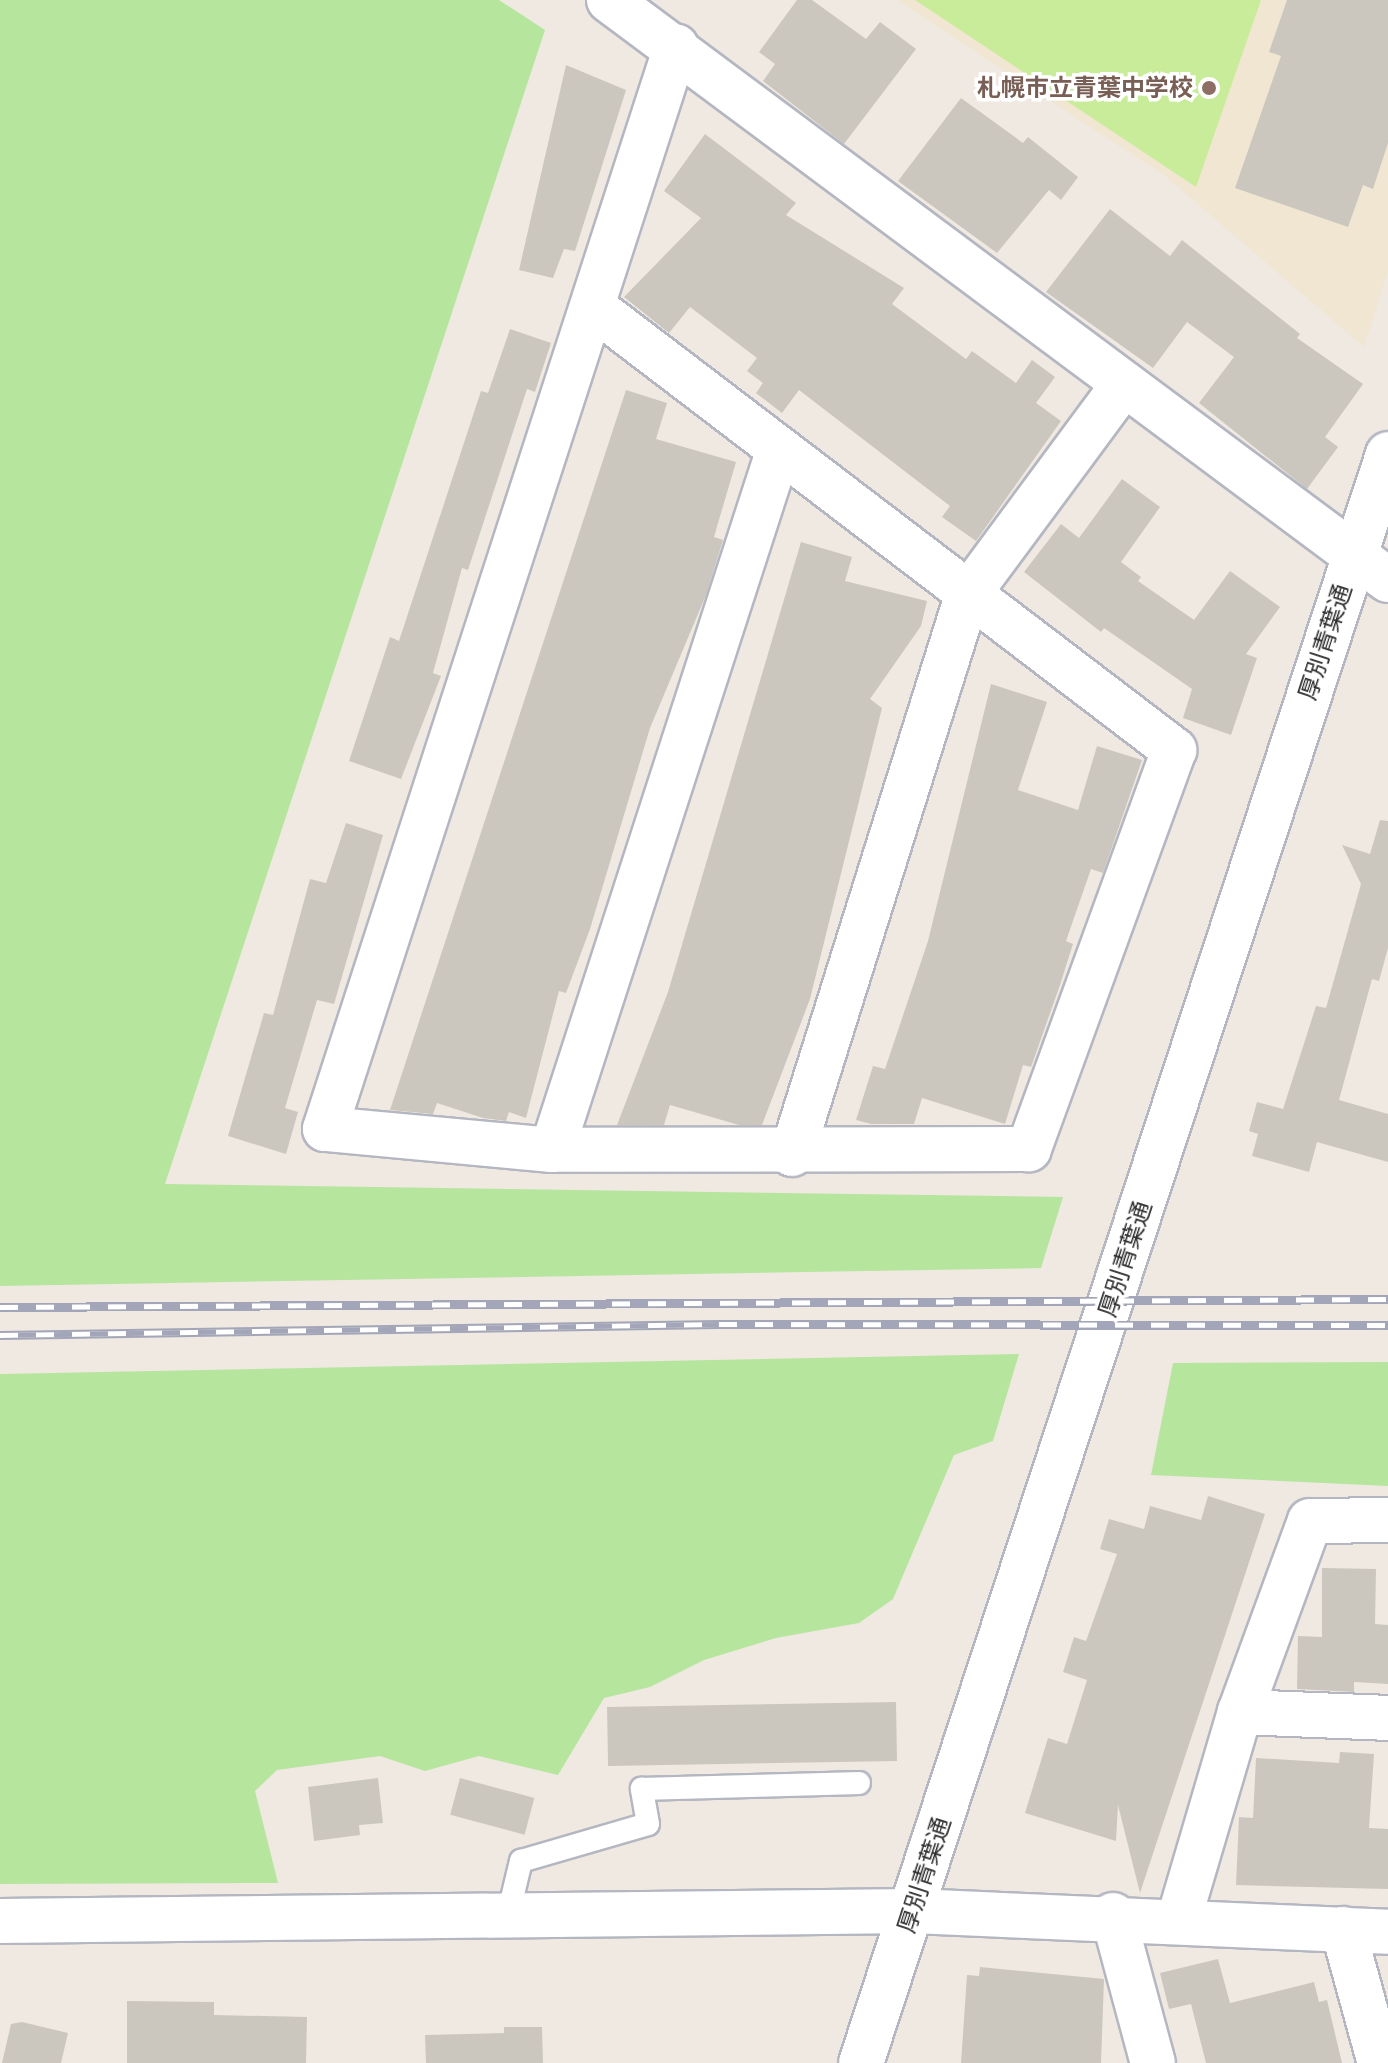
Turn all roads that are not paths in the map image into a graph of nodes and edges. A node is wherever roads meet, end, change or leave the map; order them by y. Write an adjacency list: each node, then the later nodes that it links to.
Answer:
1 (609, 0): 2 (street)
2 (676, 47): 3 (street); 4 (street)
3 (593, 307): 5 (street); 9 (street)
4 (1124, 384): 7 (street); 8 (street)
5 (778, 452): 8 (street); 9 (street)
6 (1388, 454): 7 (street, 厚別青葉通)
7 (1370, 570): 15 (street, 厚別青葉通)
8 (967, 596): 10 (street); 10 (street)
9 (552, 1150): 10 (street)
10 (792, 1154)
11 (1388, 1520): 12 (street)
12 (1240, 1712): 13 (street); 18 (street)
13 (1388, 1718)
14 (859, 1783): 16 (lane)
15 (913, 1911): 16 (street); 17 (street); 22 (street, 厚別青葉通)
16 (508, 1915): 19 (street)
17 (1113, 1915): 18 (street); 23 (street)
18 (1179, 1919): 20 (street)
19 (0, 1921)
20 (1343, 1929): 21 (street); 24 (street)
21 (1388, 1932)
22 (861, 2063)
23 (1153, 2063)
24 (1380, 2063)

